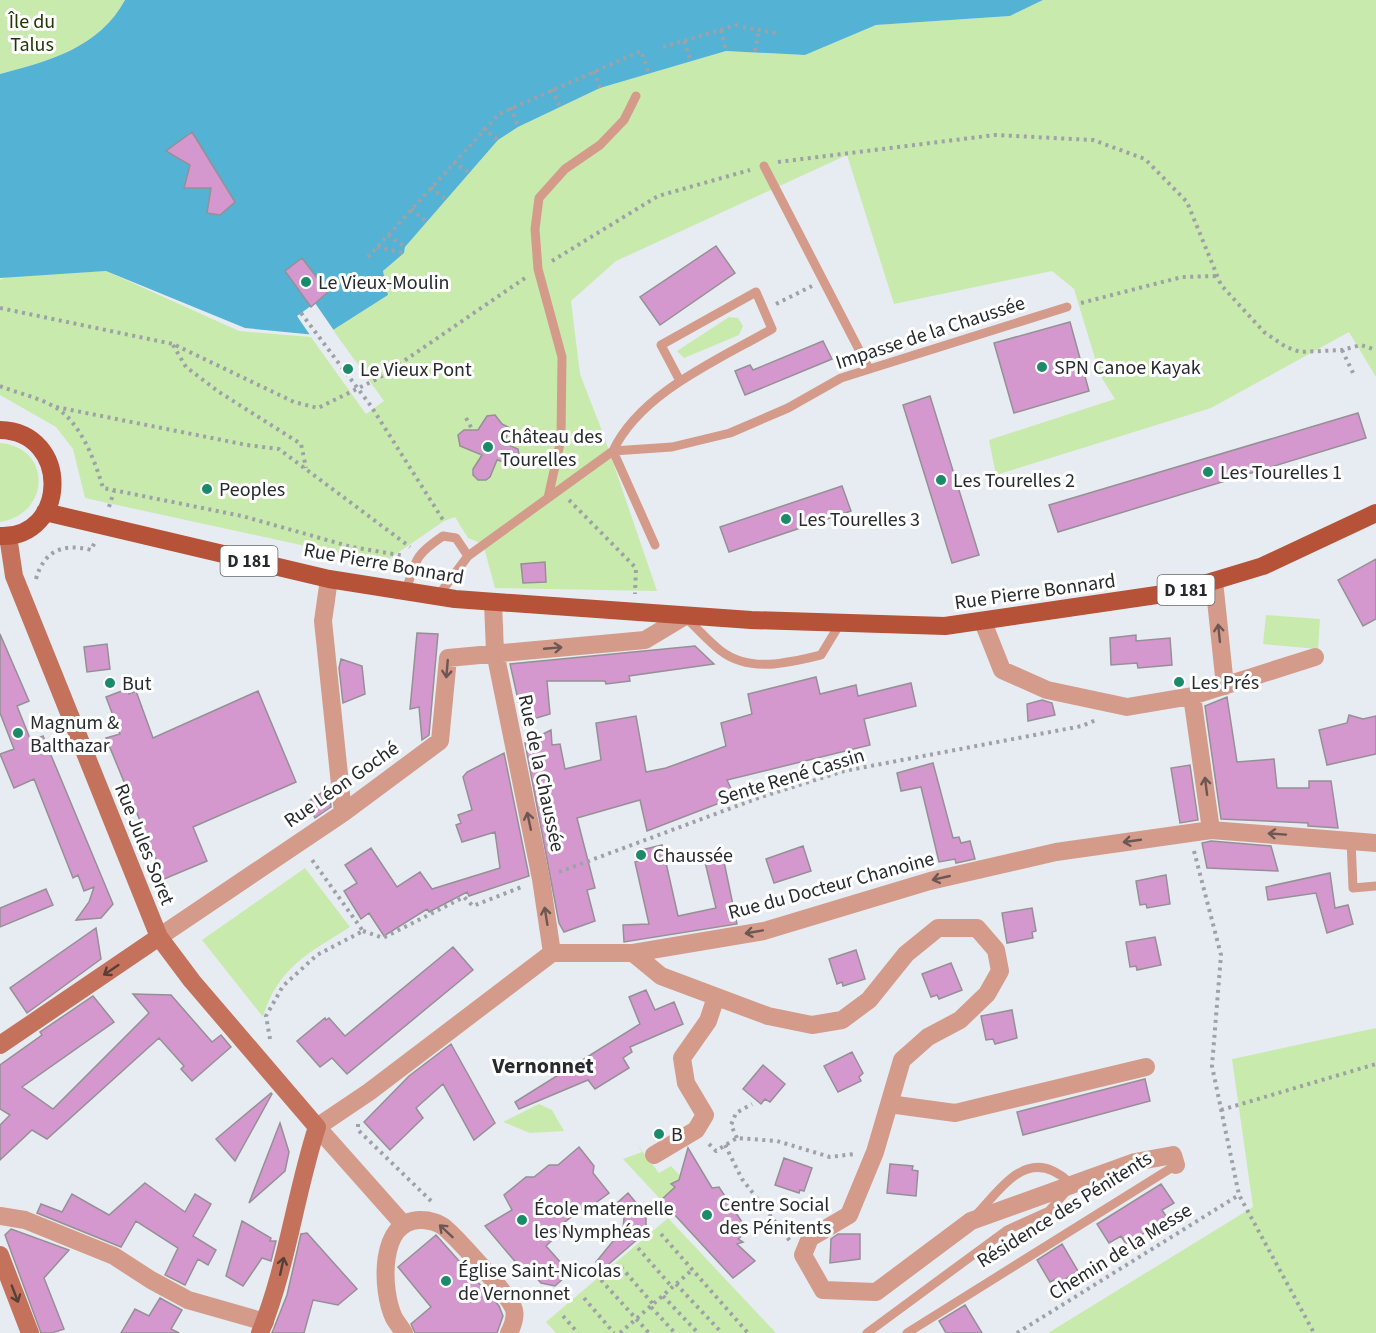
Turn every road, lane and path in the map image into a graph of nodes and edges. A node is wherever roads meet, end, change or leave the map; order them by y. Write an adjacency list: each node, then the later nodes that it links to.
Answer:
1 (722, 30): 2 (path); 4 (path); 6 (path)
2 (759, 30): 3 (path); 7 (path)
3 (780, 34)
4 (684, 41): 5 (path); 8 (path)
5 (663, 47)
6 (726, 51)
7 (755, 51)
8 (691, 62)
9 (594, 71): 10 (path); 11 (path); 12 (path)
10 (649, 74)
11 (600, 88)
12 (552, 89): 14 (path); 15 (path)
13 (636, 96): 29 (lane)
14 (511, 107): 16 (path); 17 (path)
15 (560, 107)
16 (518, 127)
17 (483, 128): 18 (path); 19 (path)
18 (498, 140)
19 (453, 162): 21 (path); 22 (path)
20 (764, 166): 29 (path); 30 (path); 31 (lane)
21 (471, 173)
22 (431, 188): 23 (path); 24 (path)
23 (446, 200)
24 (411, 209): 25 (path); 26 (path)
25 (428, 223)
26 (388, 235): 27 (path); 27 (path)
27 (377, 247): 28 (path)
28 (368, 257)
29 (538, 269): 36 (path); 51 (lane)
30 (1218, 276): 32 (path); 37 (path)
31 (823, 280): 34 (path); 39 (lane)
32 (1067, 307): 39 (lane, Impasse de la Chaussée)
33 (0, 308): 36 (path)
34 (764, 310): 41 (lane); 41 (lane)
35 (301, 313): 54 (path)
36 (173, 344): 48 (path)
37 (1342, 350): 38 (path); 40 (path)
38 (1376, 350)
39 (869, 369): 47 (lane, Impasse de la Chaussée)
40 (1354, 377)
41 (680, 381): 47 (lane)
42 (0, 386): 43 (path)
43 (55, 406): 48 (path); 49 (path)
44 (466, 418): 45 (path)
45 (471, 429)
46 (0, 430): 52 (main road)
47 (613, 451): 50 (lane); 57 (lane)
48 (307, 468): 59 (path)
49 (114, 490): 55 (path); 59 (path)
50 (559, 490): 51 (lane); 66 (path)
51 (548, 498): 58 (lane)
52 (45, 512): 55 (main road, Rue Pierre Bonnard / D 181); 56 (main road)
53 (1376, 513): 62 (main road, Rue Pierre Bonnard / D 181)
54 (444, 521)
55 (102, 527): 60 (path); 61 (main road, Rue Pierre Bonnard / D 181)
56 (4, 536): 60 (main road, Rue Jules Soret)
57 (655, 545)
58 (468, 556): 59 (lane); 64 (lane)
59 (416, 558): 63 (lane)
60 (14, 576): 84 (main road, Rue Jules Soret)
61 (329, 579): 63 (main road, Rue Pierre Bonnard / D 181); 75 (street)
62 (1214, 581): 69 (main road, Rue Pierre Bonnard / D 181); 72 (street, one-way to 62)
63 (406, 591): 64 (main road, Rue Pierre Bonnard / D 181)
64 (438, 596): 65 (main road, Rue Pierre Bonnard / D 181)
65 (493, 603): 66 (main road, Rue Pierre Bonnard / D 181); 70 (street, Rue de la Chaussée)
66 (634, 612): 67 (main road, Rue Pierre Bonnard / D 181)
67 (685, 616): 68 (main road, Rue Pierre Bonnard / D 181); 68 (lane); 70 (street, one-way to 67)
68 (842, 622): 69 (main road, Rue Pierre Bonnard / D 181)
69 (983, 622): 74 (street)
70 (495, 652): 75 (street, Rue Léon Goché, one-way to 75); 81 (street, Rue de la Chaussée, one-way to 70)
71 (1315, 657): 72 (street)
72 (1225, 686): 73 (street)
73 (1192, 696): 74 (street); 76 (street, one-way to 73)
74 (1127, 707): 81 (path, Sente René Cassin)
75 (343, 813): 78 (street, Rue Léon Goché)
76 (1211, 830): 77 (street, Rue du Docteur Chanoine, one-way to 76); 86 (street, Rue du Docteur Chanoine, one-way to 86)
77 (1351, 840): 79 (street, Rue du Docteur Chanoine); 82 (lane)
78 (299, 842): 83 (path); 84 (street, Rue Léon Goché)
79 (1376, 843)
80 (1193, 844): 94 (path)
81 (541, 879): 83 (path, Sente René Cassin); 85 (street, Rue de la Chaussée, one-way to 81)
82 (1376, 886)
83 (363, 931): 88 (path)
84 (159, 937): 89 (main road, one-way to 89); 96 (main road, Rue Jules Soret)
85 (552, 953): 86 (street, Rue du Docteur Chanoine); 96 (street)
86 (633, 954): 87 (street)
87 (716, 997): 93 (street); 97 (street)
88 (270, 1039)
89 (0, 1045)
90 (1376, 1064): 94 (path)
91 (1146, 1067): 93 (street)
92 (752, 1104): 98 (path)
93 (889, 1104): 100 (street)
94 (1221, 1110): 104 (path)
95 (357, 1124): 105 (path)
96 (317, 1127): 108 (street); 122 (main road, one-way to 96)
97 (696, 1130): 99 (path); 101 (street)
98 (737, 1138): 99 (path); 100 (path)
99 (725, 1145): 111 (path)
100 (875, 1152): 111 (street)
101 (654, 1155)
102 (1176, 1165): 103 (street, Résidence des Pénitents); 135 (lane, Résidence des Pénitents)
103 (1071, 1187): 107 (street, Résidence des Pénitents); 107 (lane, Résidence des Pénitents); 134 (lane, Résidence des Pénitents)
104 (1239, 1196): 136 (path, Chemin de la Messe); 137 (path)
105 (436, 1207)
106 (0, 1216): 122 (street)
107 (971, 1221): 111 (street, Résidence des Pénitents)
108 (404, 1225): 125 (street); 126 (street, one-way to 108)
109 (661, 1234): 114 (path)
110 (638, 1248): 116 (path)
111 (803, 1255)
112 (0, 1256): 124 (main road, one-way to 124)
113 (621, 1267): 119 (path)
114 (693, 1270): 116 (path); 133 (path)
115 (601, 1280): 121 (path)
116 (674, 1286): 117 (path); 132 (path)
117 (663, 1296): 119 (path); 131 (path)
118 (584, 1298): 128 (path)
119 (652, 1305): 121 (path); 130 (path)
120 (563, 1316): 127 (path)
121 (636, 1319): 123 (path); 129 (path)
122 (262, 1328)
123 (624, 1332)
124 (30, 1333)
125 (404, 1333)
126 (509, 1333)
127 (578, 1333)
128 (614, 1333)
129 (649, 1333)
130 (675, 1333)
131 (698, 1333)
132 (722, 1333)
133 (748, 1333)
134 (867, 1333)
135 (907, 1333)
136 (1017, 1333)
137 (1314, 1333)

